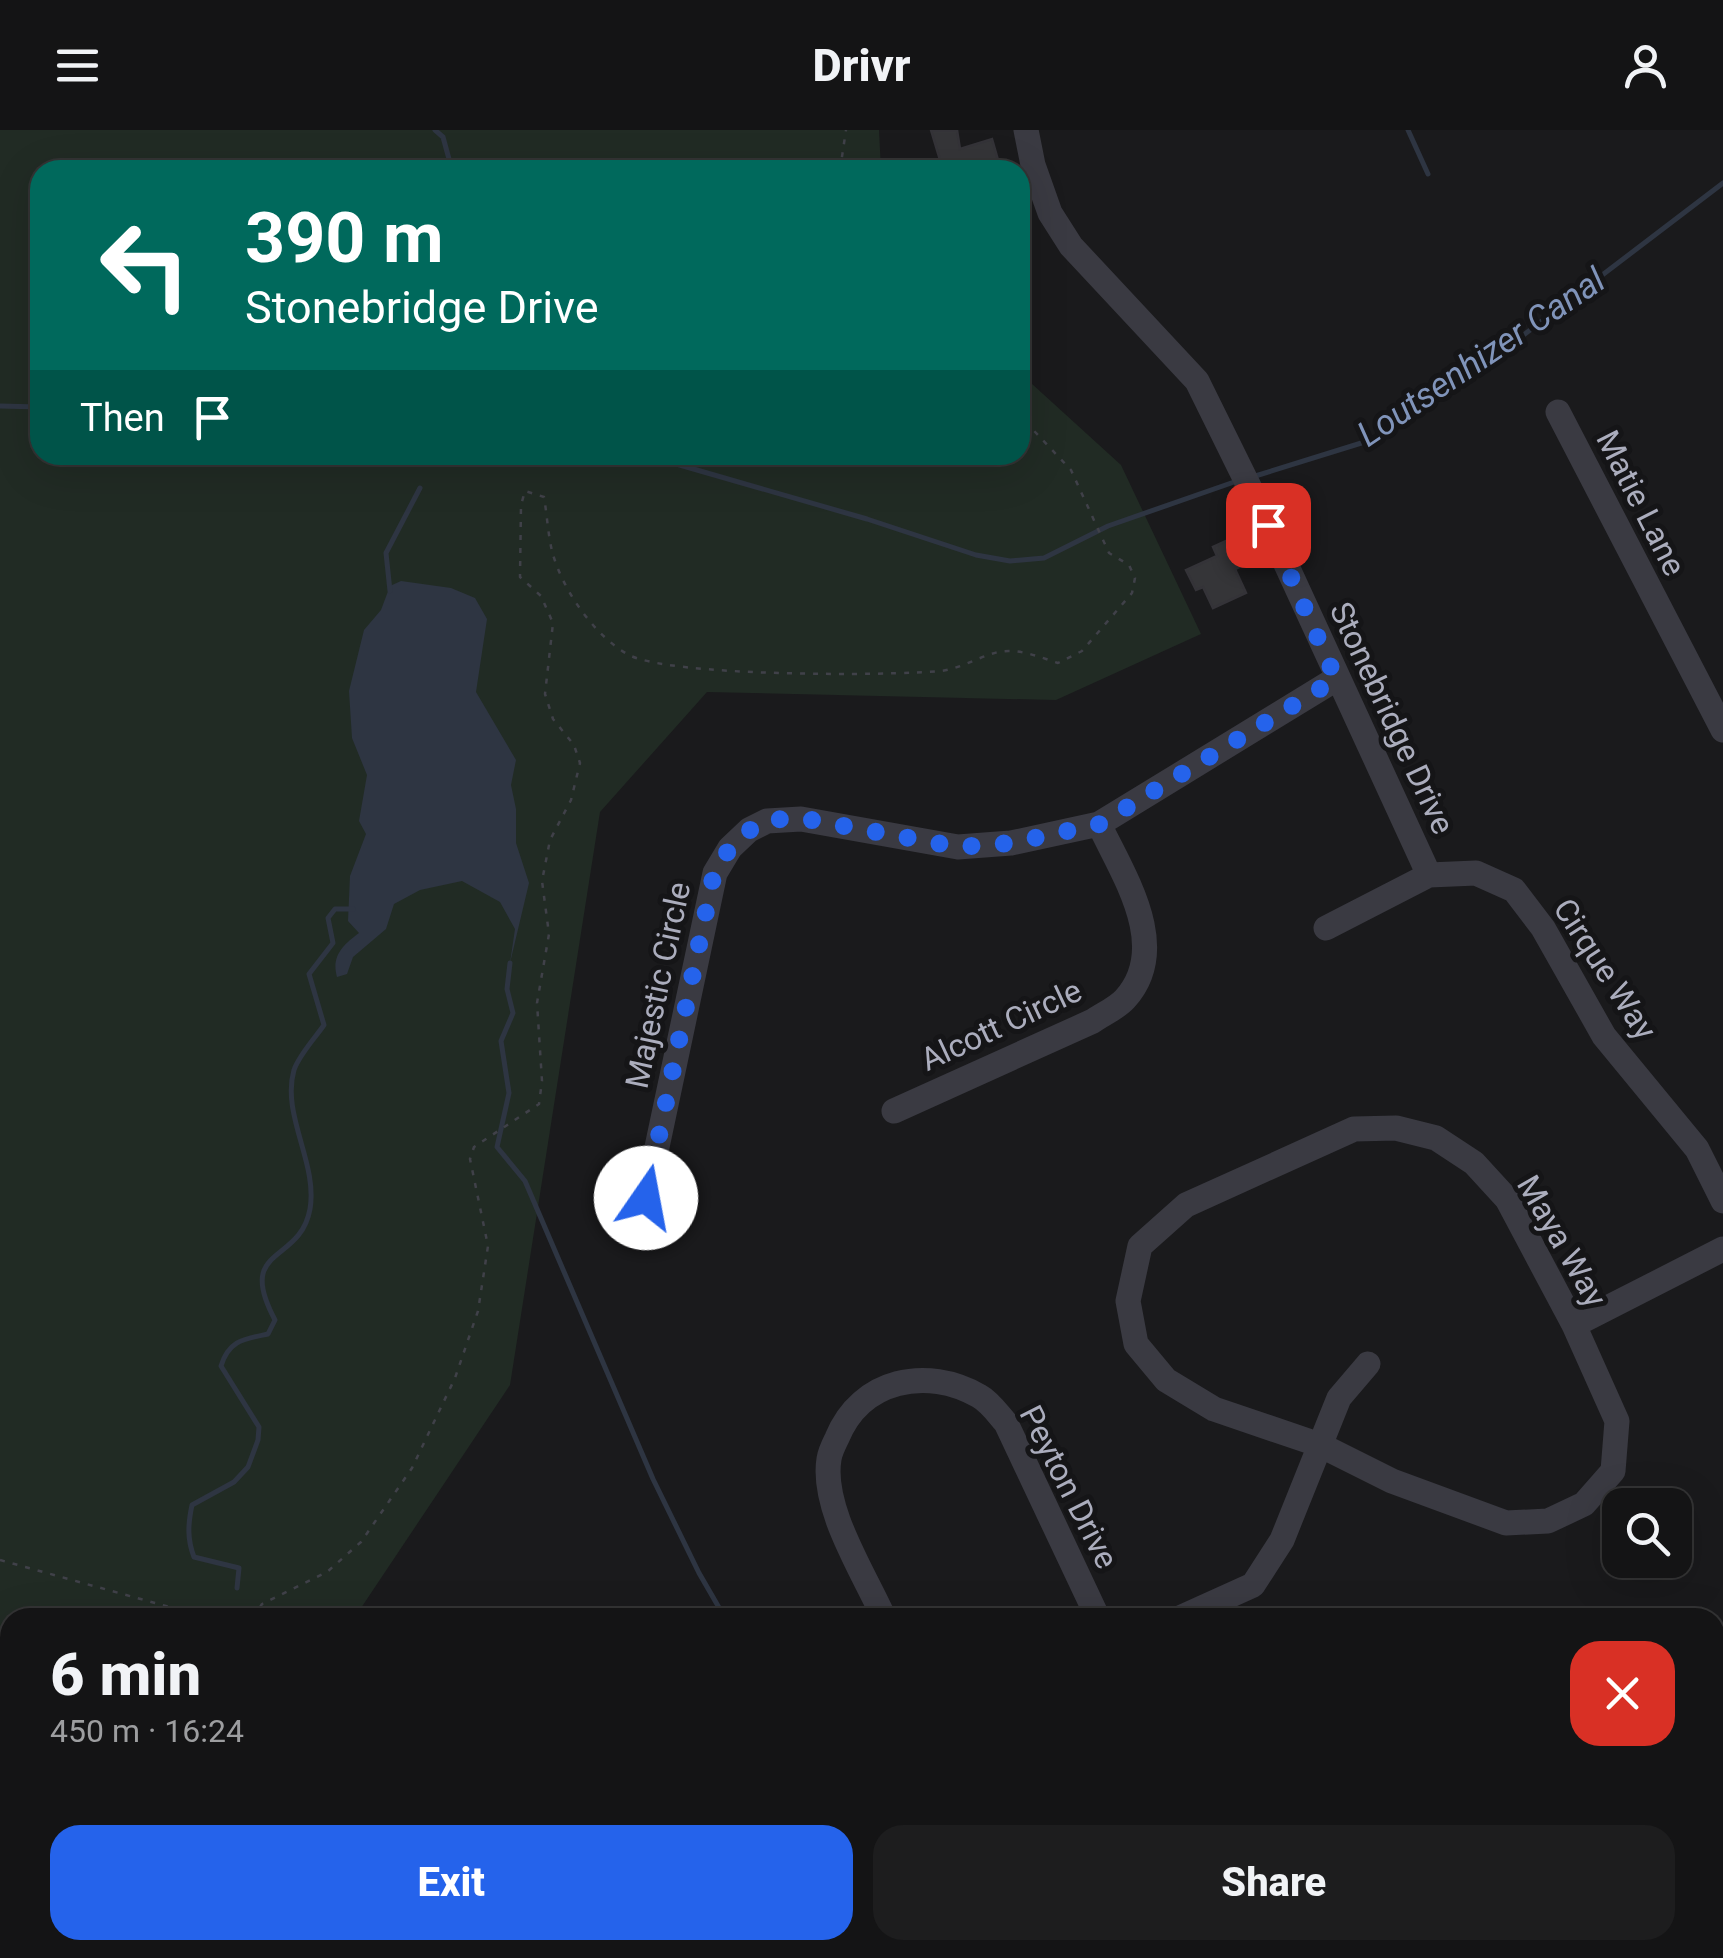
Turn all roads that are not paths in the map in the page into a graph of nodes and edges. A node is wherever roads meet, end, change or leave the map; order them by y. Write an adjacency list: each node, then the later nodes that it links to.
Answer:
1 (1026, 130): 3 (street, Stonebridge Drive)
2 (1558, 412): 4 (street, Matie Lane)
3 (1336, 679): 5 (street, Majestic Circle); 6 (street, Stonebridge Drive)
4 (1723, 730)
5 (1100, 824): 8 (street, Alcott Circle); 9 (street, Majestic Circle)
6 (1429, 875): 7 (street, Cirque Way); 10 (street, Cirque Way)
7 (1326, 928)
8 (894, 1110)
9 (646, 1198)
10 (1723, 1201)
11 (1723, 1249): 12 (street)
12 (1574, 1325): 14 (street, Maya Way); 14 (street, Maya Way)
13 (1368, 1364): 14 (street)
14 (1320, 1446): 17 (street)
15 (879, 1608): 16 (street, Peyton Drive)
16 (1093, 1608)
17 (1202, 1608)

